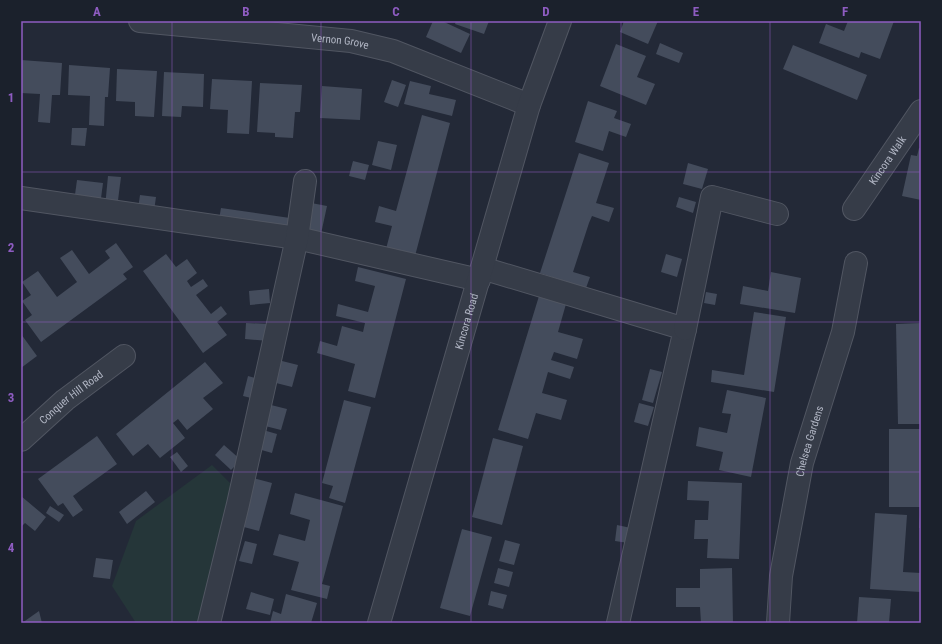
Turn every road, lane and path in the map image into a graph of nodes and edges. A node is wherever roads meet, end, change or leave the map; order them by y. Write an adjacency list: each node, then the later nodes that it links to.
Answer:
1 (140, 21): 3 (street, Vernon Grove)
2 (560, 21): 3 (street, Kincora Road)
3 (529, 105): 11 (street, Kincora Road)
4 (921, 111): 7 (street, Kincora Walk)
5 (305, 181): 9 (street)
6 (21, 198): 9 (street)
7 (854, 209)
8 (777, 214): 12 (street)
9 (297, 238): 11 (street); 15 (street)
10 (856, 263): 18 (street, Chelsea Gardens)
11 (480, 274): 12 (street); 16 (street, Kincora Road)
12 (685, 329): 17 (street)
13 (124, 356): 14 (street, Conquer Hill Road)
14 (21, 440)
15 (209, 623)
16 (379, 623)
17 (618, 623)
18 (778, 623)

